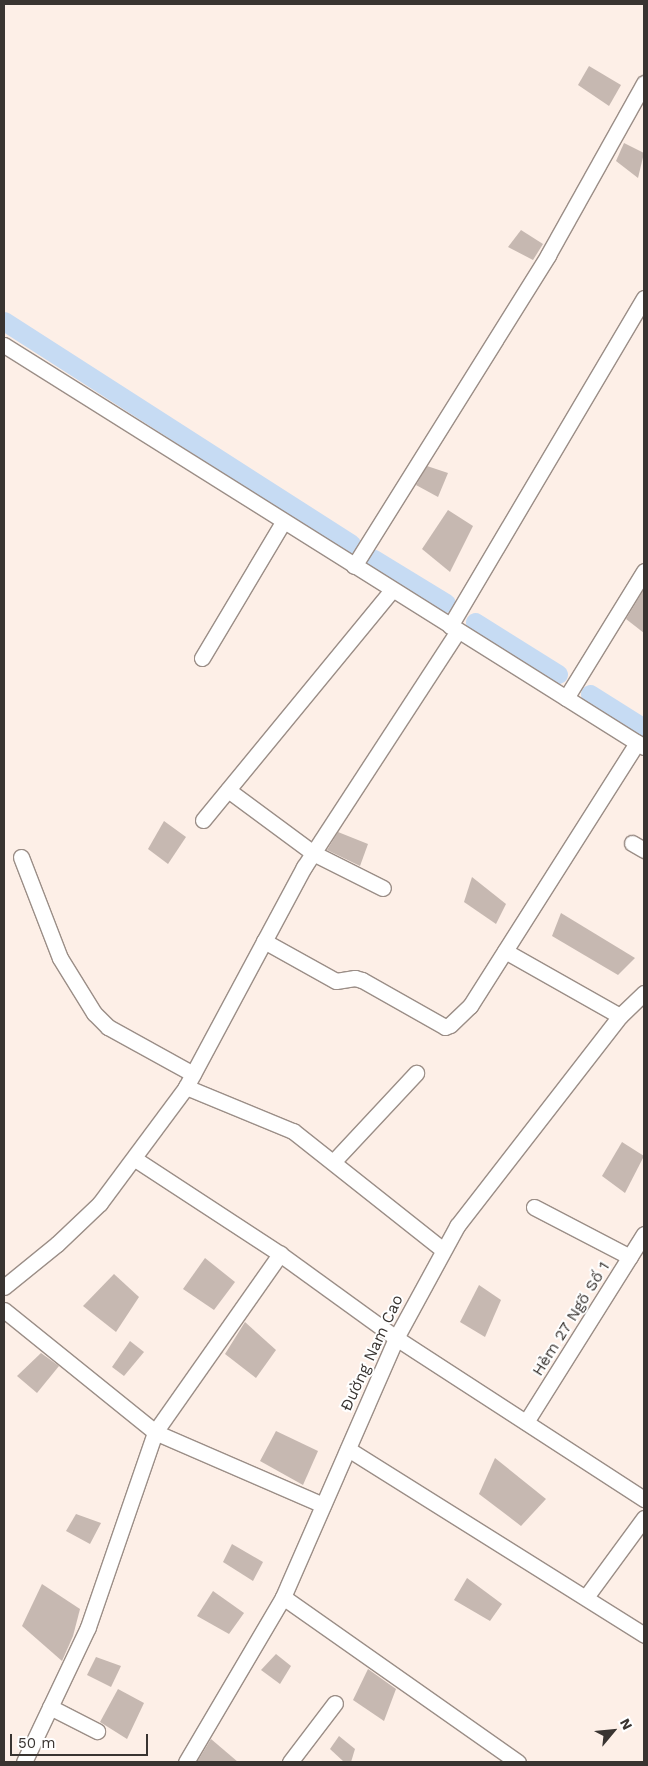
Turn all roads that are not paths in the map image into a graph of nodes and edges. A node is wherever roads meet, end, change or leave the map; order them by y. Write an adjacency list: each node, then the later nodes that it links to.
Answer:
1 (644, 83): 5 (street)
2 (644, 298): 8 (street)
3 (4, 345): 4 (street)
4 (283, 522): 5 (street); 9 (street)
5 (354, 566): 7 (street)
6 (644, 571): 10 (street)
7 (392, 590): 8 (street); 12 (street)
8 (454, 628): 10 (street); 14 (street)
9 (202, 658)
10 (566, 698): 11 (street)
11 (641, 745): 18 (street)
12 (228, 790): 13 (street); 14 (street)
13 (203, 820)
14 (313, 853): 16 (street); 17 (street)
15 (21, 857): 22 (street)
16 (383, 888)
17 (264, 941): 18 (street); 22 (street)
18 (505, 951): 20 (street)
19 (644, 993): 20 (street, Đường Nam Cao)
20 (620, 1016): 27 (street, Đường Nam Cao)
21 (416, 1073): 24 (street)
22 (189, 1080): 23 (street); 24 (street)
23 (135, 1159): 28 (street); 30 (street)
24 (333, 1162): 27 (street)
25 (534, 1207): 29 (street)
26 (644, 1234): 29 (street, Hẻm 27 Ngõ Số 1)
27 (443, 1250): 32 (street, Đường Nam Cao)
28 (280, 1254): 32 (street); 34 (street)
29 (630, 1257): 33 (street, Hẻm 27 Ngõ Số 1)
30 (4, 1287)
31 (4, 1310): 34 (street)
32 (396, 1338): 33 (street); 35 (street, Đường Nam Cao)
33 (526, 1422): 36 (street)
34 (155, 1432): 37 (street); 43 (street)
35 (348, 1449): 37 (street, Đường Nam Cao); 40 (street)
36 (644, 1499)
37 (323, 1505): 39 (street, Đường Nam Cao)
38 (644, 1518): 40 (street)
39 (283, 1597): 46 (street, Đường Nam Cao); 48 (street)
40 (586, 1598): 41 (street)
41 (644, 1635)
42 (335, 1703): 47 (street)
43 (50, 1707): 44 (street); 45 (street)
44 (97, 1732)
45 (24, 1762)
46 (186, 1762)
47 (290, 1762)
48 (518, 1762)

